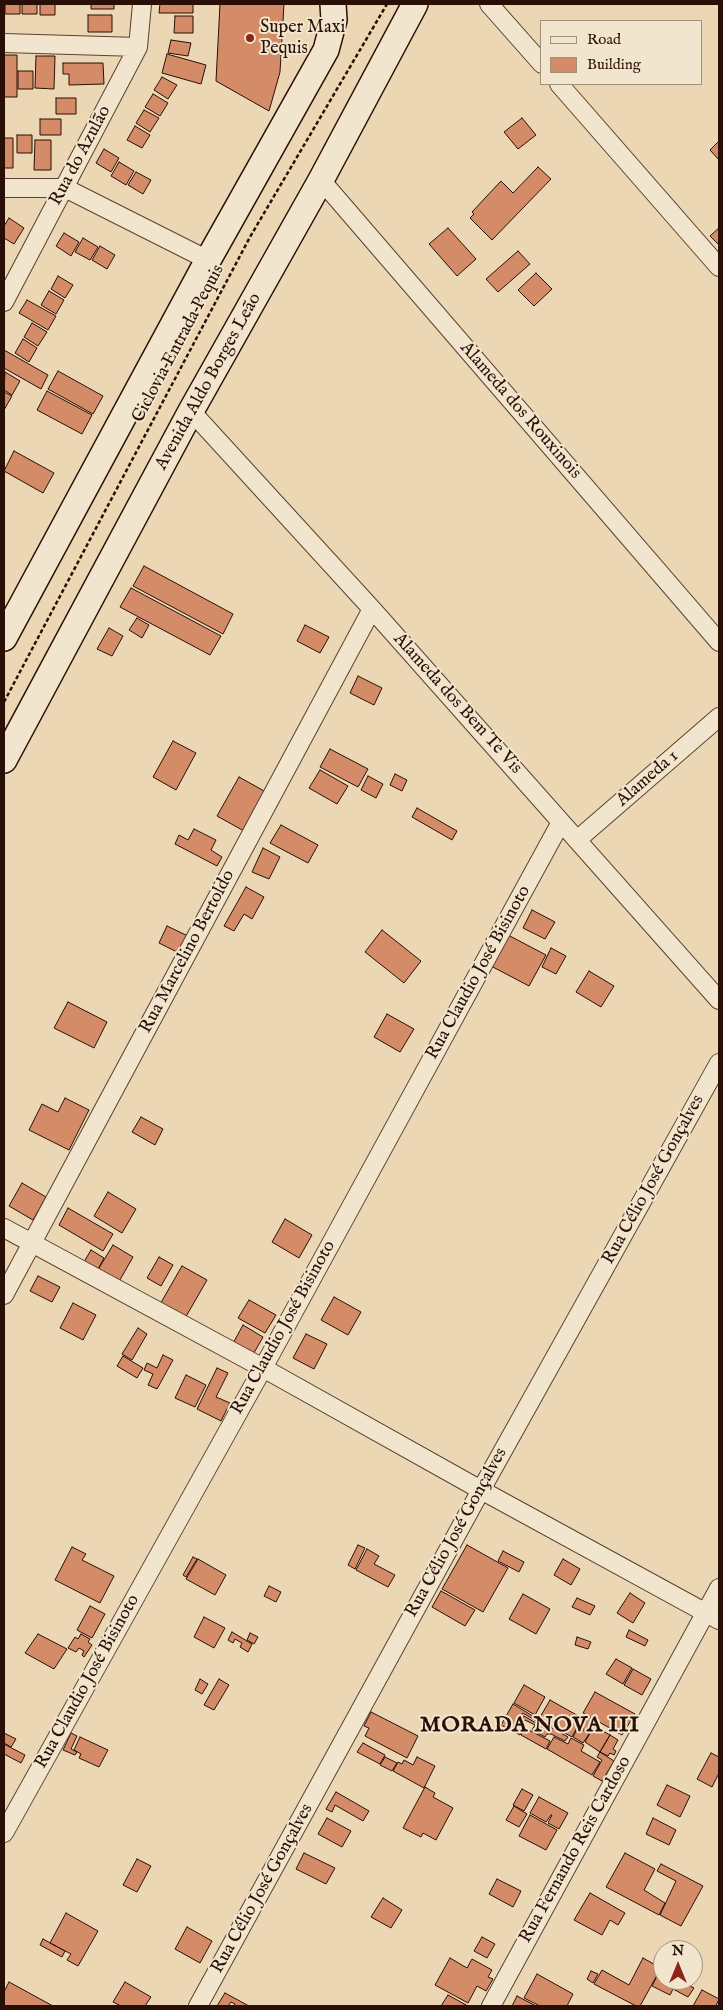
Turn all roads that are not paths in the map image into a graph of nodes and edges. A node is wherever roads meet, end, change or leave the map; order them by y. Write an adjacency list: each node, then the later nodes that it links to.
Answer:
1 (142, 4): 6 (street, Rua do Azulão)
2 (333, 4): 12 (street)
3 (415, 4): 9 (street, Avenida Aldo Borges Leão)
4 (489, 4): 7 (street)
5 (4, 43): 6 (street)
6 (138, 47): 11 (street, Rua do Azulão)
7 (540, 62)
8 (560, 85): 13 (street)
9 (321, 180): 15 (street, Avenida Aldo Borges Leão); 18 (street, Alameda dos Rouxinois)
10 (4, 188): 11 (street)
11 (65, 188): 12 (street); 14 (street, Rua do Azulão)
12 (208, 260): 17 (street)
13 (719, 266)
14 (4, 302)
15 (191, 411): 16 (street, Alameda dos Bem Te Vis); 20 (street, Avenida Aldo Borges Leão)
16 (372, 609): 21 (street, Alameda dos Bem Te Vis); 26 (street, Rua Marcelino Bertoldo)
17 (4, 638)
18 (719, 642)
19 (719, 717): 22 (street, Alameda 1)
20 (4, 760)
21 (561, 822): 22 (street, Alameda dos Bem Te Vis); 28 (street, Rua Claudio José Bisinoto)
22 (577, 840): 23 (street, Alameda dos Bem Te Vis)
23 (719, 1000)
24 (719, 1062): 29 (street, Rua Célio José Gonçalves)
25 (4, 1228): 26 (street)
26 (32, 1243): 27 (street, Rua Marcelino Bertoldo); 28 (street)
27 (4, 1295)
28 (263, 1368): 29 (street); 32 (street, Rua Claudio José Bisinoto)
29 (481, 1490): 31 (street); 33 (street, Rua Célio José Gonçalves)
30 (719, 1588): 31 (street, Rua Fernando Reis Cardoso)
31 (712, 1617): 34 (street, Rua Fernando Reis Cardoso)
32 (4, 1833)
33 (198, 2006)
34 (491, 2006)

